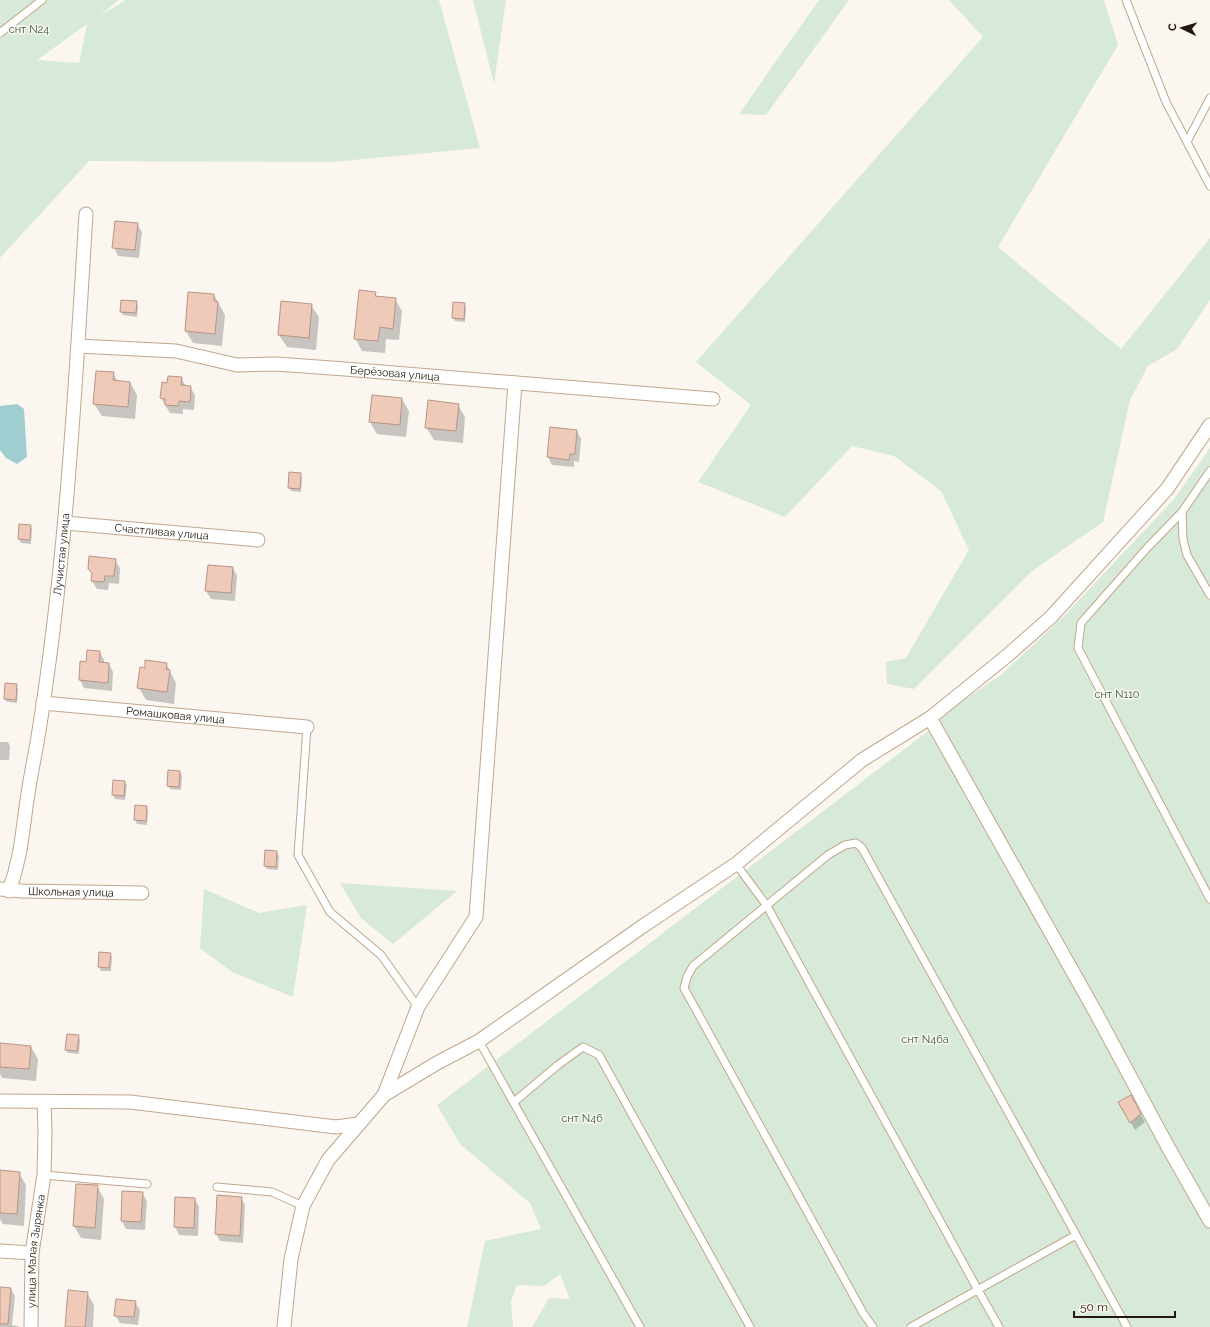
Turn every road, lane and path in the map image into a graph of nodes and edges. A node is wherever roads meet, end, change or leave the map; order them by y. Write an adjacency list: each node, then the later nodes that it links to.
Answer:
1 (1126, 0): 5 (lane)
2 (38, 1): 3 (lane)
3 (0, 33)
4 (1210, 98): 5 (lane)
5 (1187, 142): 6 (lane)
6 (1210, 186)
7 (86, 214): 8 (street, Лучистая улица)
8 (78, 346): 9 (street, Берёзовая улица); 14 (street, Лучистая улица)
9 (516, 383): 10 (street, Берёзовая улица); 25 (street)
10 (713, 400)
11 (1210, 425): 18 (street)
12 (1210, 471): 13 (lane)
13 (1182, 512): 16 (lane); 23 (lane)
14 (65, 523): 15 (street, Счастливая улица); 17 (street, Лучистая улица)
15 (258, 540)
16 (1210, 595)
17 (43, 703): 19 (street, Ромашковая улица); 21 (street, Лучистая улица)
18 (930, 718): 20 (street); 36 (street)
19 (308, 727): 25 (lane)
20 (736, 864): 24 (lane); 26 (street)
21 (5, 890): 22 (street, Школьная улица)
22 (142, 893)
23 (1210, 899)
24 (767, 906): 37 (lane); 40 (lane); 45 (lane)
25 (418, 1007): 27 (street)
26 (479, 1041): 27 (street); 30 (lane)
27 (384, 1095): 31 (street)
28 (0, 1101): 29 (street)
29 (44, 1102): 31 (street); 32 (street, улица Малая Зырянка)
30 (514, 1102): 43 (lane); 44 (lane)
31 (358, 1124): 35 (street)
32 (44, 1175): 33 (lane); 39 (street, улица Малая Зырянка)
33 (147, 1184)
34 (217, 1187): 35 (lane)
35 (303, 1206): 42 (street)
36 (1210, 1221)
37 (1076, 1235): 40 (lane); 48 (lane)
38 (0, 1251): 39 (street)
39 (32, 1253): 41 (street, улица Малая Зырянка)
40 (978, 1290): 46 (lane); 47 (lane)
41 (31, 1327)
42 (284, 1327)
43 (640, 1327)
44 (750, 1327)
45 (873, 1327)
46 (911, 1327)
47 (1000, 1327)
48 (1127, 1327)

